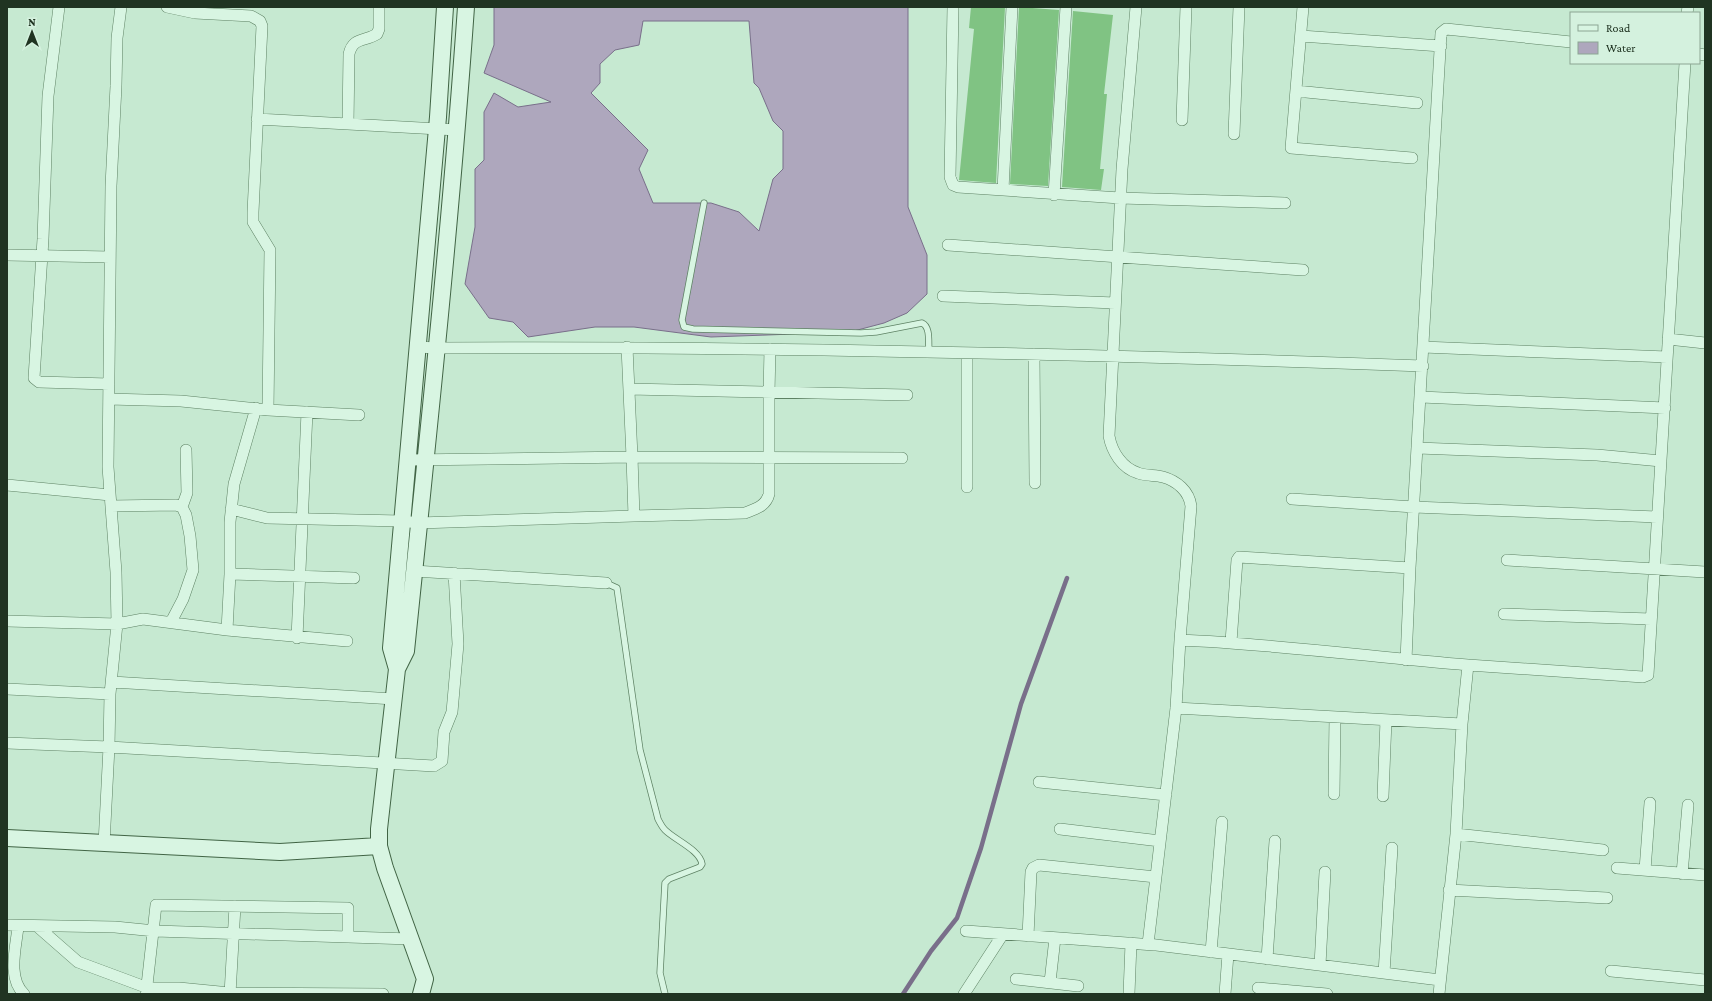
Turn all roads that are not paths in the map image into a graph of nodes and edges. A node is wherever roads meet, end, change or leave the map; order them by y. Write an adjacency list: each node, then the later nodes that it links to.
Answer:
1 (59, 7): 34 (street)
2 (121, 7): 35 (street)
3 (167, 7): 20 (street)
4 (379, 7): 22 (street)
5 (446, 7): 23 (street)
6 (466, 7): 24 (street)
7 (954, 7): 27 (street)
8 (1012, 7): 27 (street)
9 (1066, 7): 28 (street)
10 (1136, 7): 29 (street)
11 (1186, 7): 21 (street)
12 (1239, 7): 25 (street)
13 (1302, 7): 14 (street)
14 (1301, 36): 16 (street); 18 (street)
15 (1570, 42): 16 (street)
16 (1441, 46): 44 (street)
17 (1685, 64): 40 (street)
18 (1296, 91): 19 (street); 26 (street)
19 (1416, 103)
20 (257, 119): 22 (street); 61 (street)
21 (1182, 120)
22 (348, 124): 23 (street)
23 (437, 130): 24 (street); 42 (street)
24 (457, 130): 45 (street)
25 (1234, 134)
26 (1412, 158)
27 (1003, 190): 28 (street)
28 (1054, 195): 29 (street)
29 (1120, 198): 31 (street); 36 (street)
30 (704, 203): 47 (lane)
31 (1285, 203)
32 (948, 245): 36 (street)
33 (7, 255): 34 (street)
34 (42, 256): 35 (street); 53 (street)
35 (110, 257): 53 (street)
36 (1117, 258): 37 (street); 39 (street)
37 (1303, 270)
38 (943, 296): 39 (street)
39 (1115, 303): 50 (street)
40 (1668, 339): 41 (street); 51 (street)
41 (1705, 343)
42 (417, 347): 45 (street); 69 (street)
43 (627, 347): 45 (street); 46 (street); 54 (street)
44 (1424, 347): 51 (street); 52 (street)
45 (437, 348): 70 (street)
46 (770, 349): 47 (street); 55 (street)
47 (929, 352): 48 (street)
48 (967, 352): 49 (street); 74 (street)
49 (1034, 354): 50 (street); 72 (street)
50 (1113, 355): 52 (street); 102 (street)
51 (1667, 357): 60 (street)
52 (1423, 366): 57 (street)
53 (109, 384): 58 (street)
54 (629, 389): 55 (street); 66 (street)
55 (769, 392): 56 (street); 67 (street)
56 (907, 395)
57 (1420, 397): 60 (street); 64 (street)
58 (109, 399): 59 (street); 76 (street)
59 (256, 408): 61 (street); 79 (street)
60 (1664, 408): 71 (street)
61 (268, 410): 62 (street)
62 (307, 412): 63 (street); 82 (street)
63 (359, 415)
64 (1418, 448): 71 (street); 78 (street)
65 (186, 450): 77 (street)
66 (632, 457): 67 (street); 70 (street); 80 (street)
67 (769, 457): 68 (street); 80 (street)
68 (902, 458)
69 (407, 460): 70 (street); 83 (street)
70 (426, 461): 84 (street)
71 (1661, 461): 81 (street)
72 (1035, 483)
73 (7, 485): 76 (street)
74 (967, 487)
75 (1292, 499): 78 (street)
76 (110, 500): 77 (street); 99 (street)
77 (182, 506): 98 (street)
78 (1414, 508): 81 (street); 86 (street)
79 (231, 509): 82 (street); 91 (street)
80 (634, 516): 84 (street)
81 (1657, 517): 87 (street)
82 (302, 518): 83 (street); 92 (street)
83 (402, 521): 84 (street); 107 (street)
84 (419, 523): 88 (street)
85 (1507, 560): 87 (street)
86 (1410, 568): 104 (street); 105 (street)
87 (1654, 568): 89 (street); 96 (street)
88 (414, 571): 90 (street); 107 (street)
89 (1705, 572)
90 (454, 573): 94 (street); 117 (street)
91 (230, 574): 92 (street); 100 (street)
92 (300, 575): 93 (street); 101 (street)
93 (354, 578)
94 (606, 583): 175 (lane)
95 (1504, 614): 96 (street)
96 (1651, 619): 106 (street)
97 (7, 621): 99 (street)
98 (171, 622): 99 (street); 100 (street)
99 (117, 624): 108 (street)
100 (227, 630): 101 (street)
101 (297, 638): 103 (street)
102 (1180, 640): 104 (street); 111 (street)
103 (347, 641)
104 (1231, 642): 105 (street)
105 (1406, 660): 106 (street)
106 (1468, 665): 114 (street)
107 (397, 669): 110 (street)
108 (111, 688): 109 (street); 110 (street); 116 (street)
109 (7, 689)
110 (394, 699): 117 (street)
111 (1176, 708): 112 (street); 120 (street)
112 (1335, 717): 113 (street); 119 (street)
113 (1386, 720): 114 (street); 121 (street)
114 (1462, 724): 126 (street)
115 (7, 743): 116 (street)
116 (109, 747): 117 (street); 130 (street)
117 (387, 762): 131 (street)
118 (1039, 782): 120 (street)
119 (1334, 794)
120 (1166, 795): 128 (street)
121 (1383, 796)
122 (1650, 803): 135 (street)
123 (1688, 805): 137 (street)
124 (1222, 822): 155 (street)
125 (1060, 829): 128 (street)
126 (1456, 834): 133 (street); 140 (street)
127 (7, 838): 130 (street)
128 (1160, 841): 139 (street)
129 (1275, 842): 157 (street)
130 (104, 844): 131 (street)
131 (379, 846): 152 (street)
132 (1392, 848): 160 (street)
133 (1603, 850)
134 (1617, 868): 135 (street)
135 (1645, 870): 137 (street)
136 (1325, 872): 158 (street)
137 (1682, 874): 138 (street)
138 (1705, 875)
139 (1156, 877): 149 (street); 154 (street)
140 (1449, 890): 141 (street); 162 (street)
141 (1607, 898)
142 (235, 906): 145 (street); 147 (street); 150 (street)
143 (12, 926): 144 (street); 169 (street)
144 (38, 927): 145 (street); 167 (street)
145 (155, 931): 147 (street); 167 (street)
146 (966, 931): 148 (street)
147 (233, 933): 150 (street); 170 (street)
148 (1003, 934): 149 (street); 176 (street)
149 (1028, 936): 151 (street)
150 (348, 937): 152 (street)
151 (1054, 938): 153 (street); 164 (street)
152 (411, 939): 174 (street)
153 (1131, 943): 154 (street); 177 (street)
154 (1157, 945): 155 (street)
155 (1211, 952): 156 (street)
156 (1228, 954): 157 (street); 178 (street)
157 (1267, 959): 158 (street)
158 (1320, 965): 160 (street)
159 (1611, 971): 163 (street)
160 (1384, 973): 162 (street)
161 (1016, 979): 164 (street)
162 (1440, 980): 180 (street)
163 (1705, 980)
164 (1050, 982): 165 (street)
165 (1078, 986)
166 (1258, 988): 179 (street)
167 (147, 991): 168 (street)
168 (171, 991): 170 (street)
169 (24, 994)
170 (230, 994): 171 (street)
171 (266, 994): 172 (street)
172 (297, 994): 173 (street)
173 (383, 994)
174 (421, 994)
175 (665, 994)
176 (964, 994)
177 (1129, 994)
178 (1225, 994)
179 (1327, 994)
180 (1439, 994)

